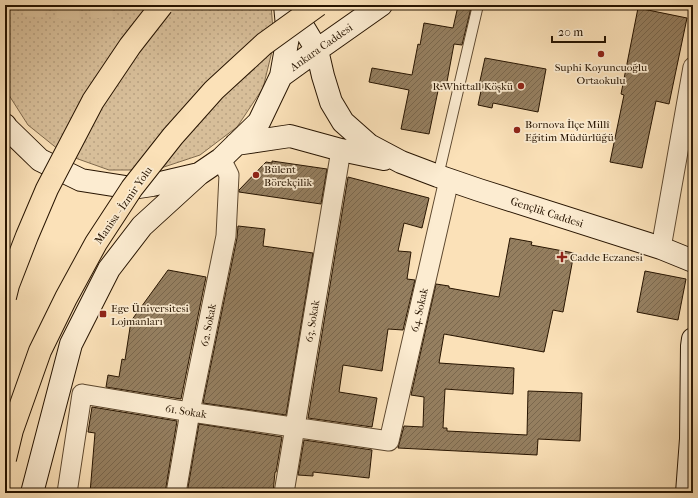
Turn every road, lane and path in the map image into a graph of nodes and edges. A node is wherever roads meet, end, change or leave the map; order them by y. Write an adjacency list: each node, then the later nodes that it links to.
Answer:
1 (162, 5): 18 (highway, bridge)
2 (285, 5): 9 (main road)
3 (290, 5): 7 (main road, Gençlik Caddesi)
4 (318, 5): 24 (highway, Manisa - İzmir Yolu, bridge)
5 (381, 5): 7 (main road, Ankara Caddesi)
6 (478, 5): 15 (lane)
7 (317, 50): 9 (main road, Ankara Caddesi); 13 (main road, Gençlik Caddesi)
8 (693, 67): 16 (street)
9 (281, 76): 12 (main road)
10 (5, 126): 14 (main road)
11 (341, 150): 12 (main road, Gençlik Caddesi); 13 (main road, Gençlik Caddesi); 21 (street, 63. Sokak)
12 (229, 152): 14 (main road); 20 (street, 62. Sokak)
13 (401, 162): 15 (main road, Gençlik Caddesi)
14 (199, 174): 25 (main road)
15 (443, 178): 16 (main road, Gençlik Caddesi); 23 (street, 64. Sokak)
16 (661, 248): 17 (main road, Gençlik Caddesi)
17 (693, 261)
18 (5, 297)
19 (693, 339): 22 (main road)
20 (190, 412): 21 (street, 61. Sokak); 26 (street, 61. Sokak); 27 (street, 62. Sokak)
21 (294, 427): 23 (street, 61. Sokak); 28 (street, 63. Sokak)
22 (692, 435): 29 (main road)
23 (389, 441)
24 (5, 459)
25 (32, 493)
26 (67, 493)
27 (176, 493)
28 (284, 493)
29 (687, 493)

